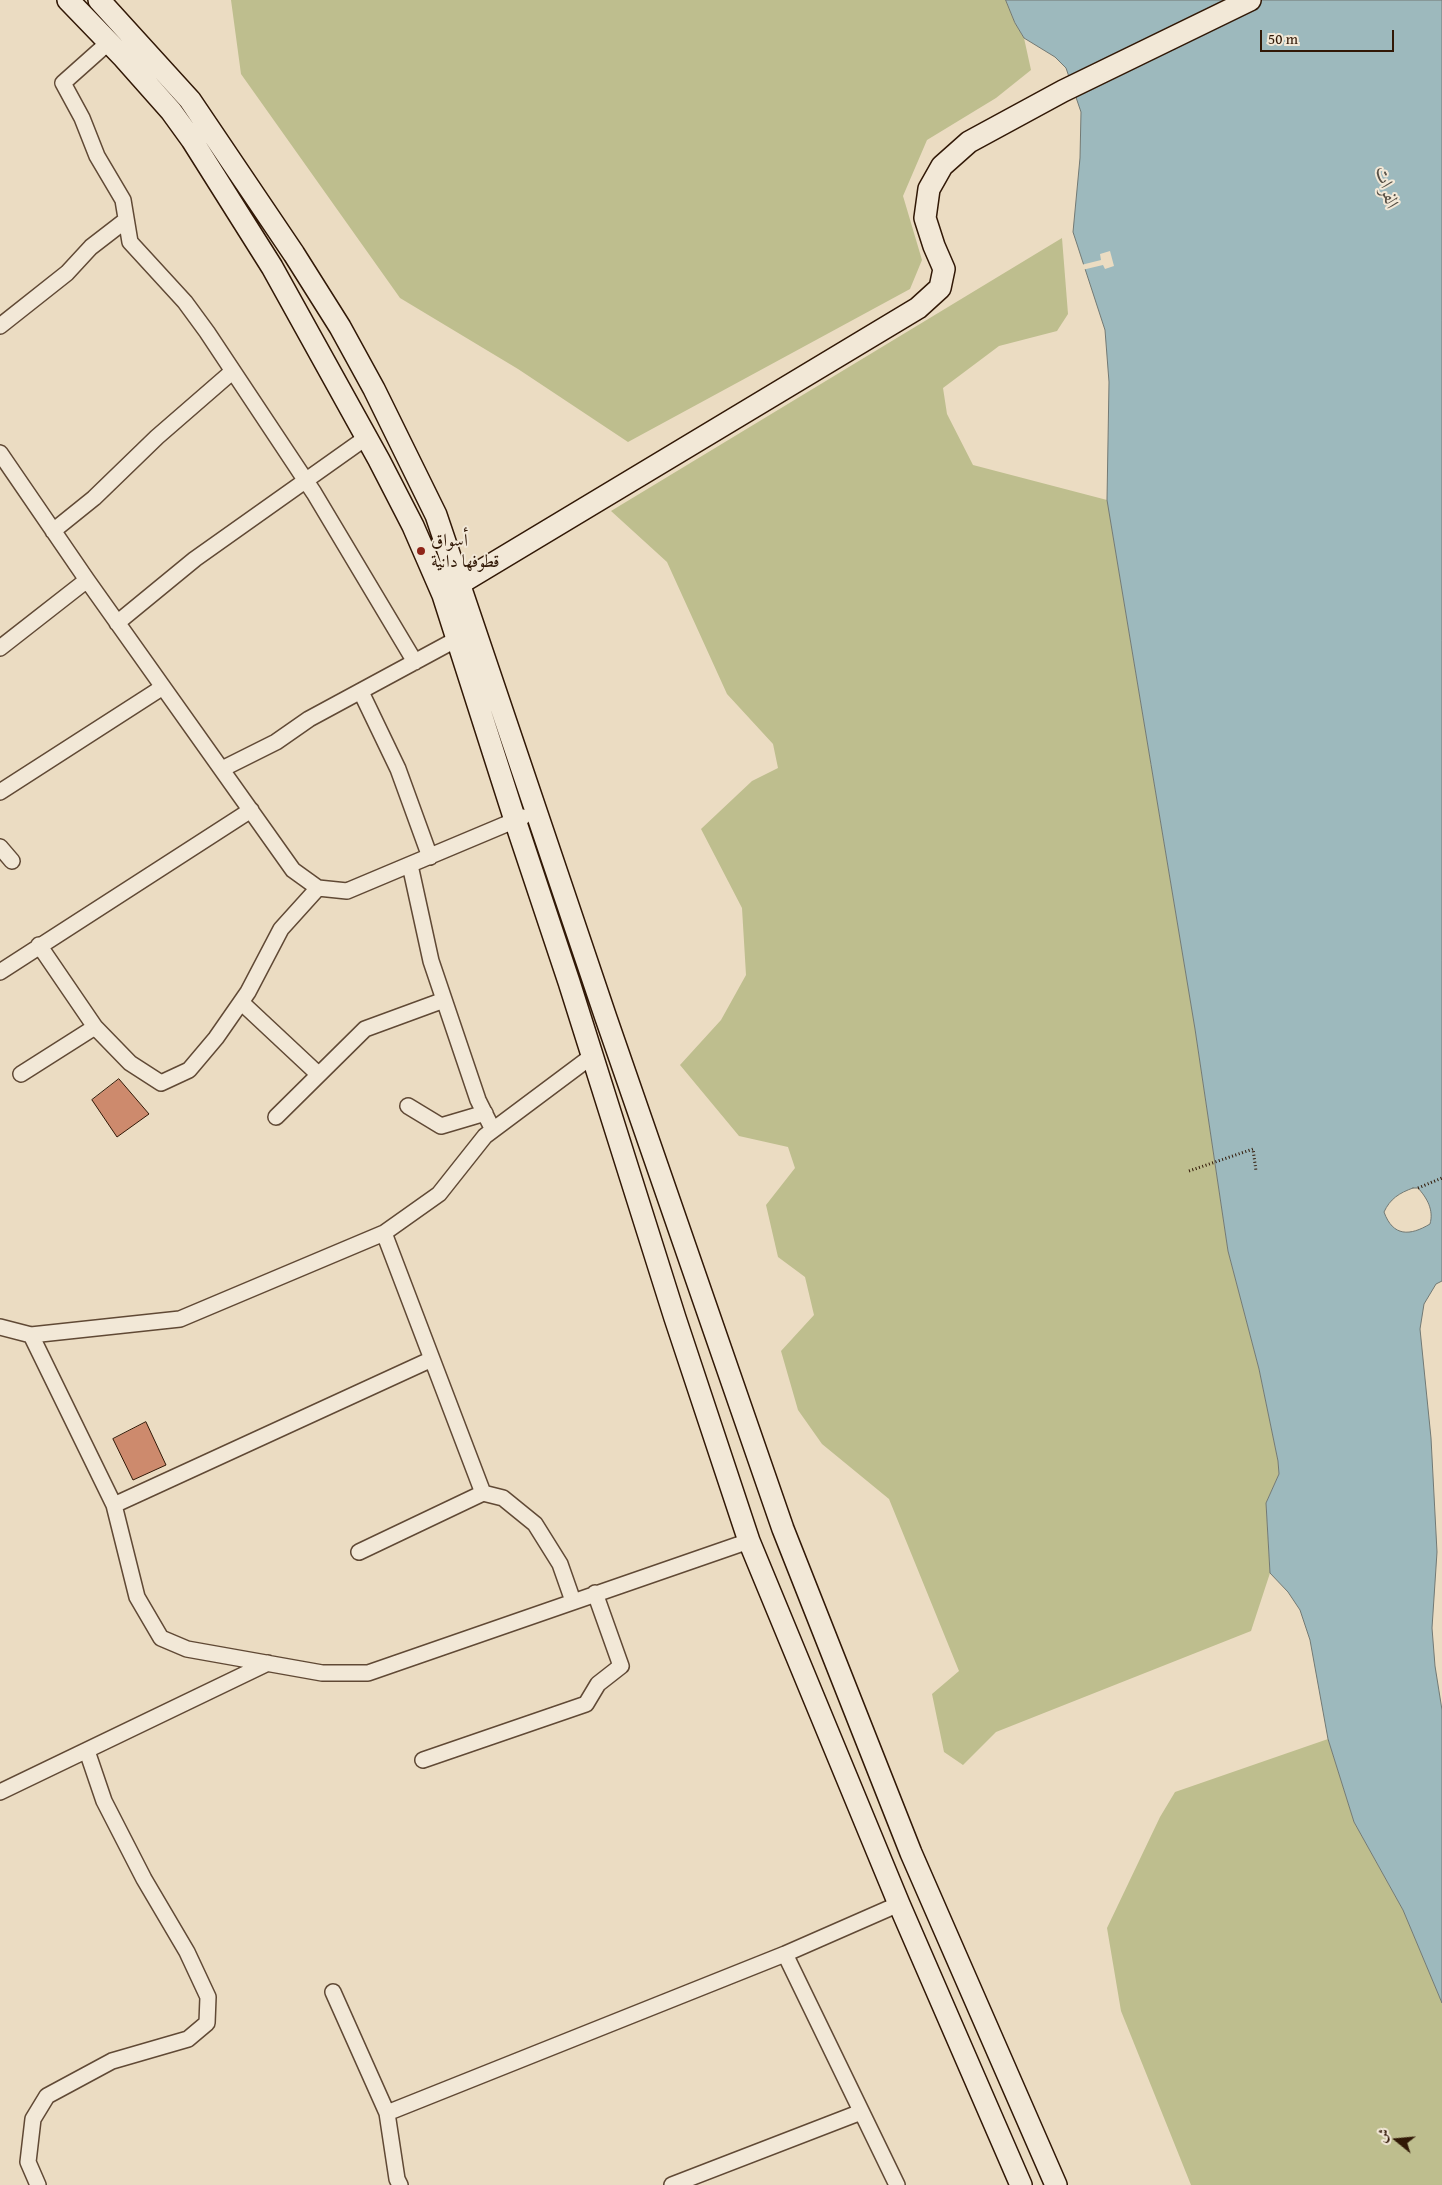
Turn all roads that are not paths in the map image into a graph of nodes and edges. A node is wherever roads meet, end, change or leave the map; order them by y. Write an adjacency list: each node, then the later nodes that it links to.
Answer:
1 (99, 0): 13 (street)
2 (1250, 0): 13 (street)
3 (78, 3): 4 (street)
4 (109, 42): 5 (street); 8 (street)
5 (126, 220): 6 (street); 7 (street)
6 (0, 326)
7 (233, 371): 10 (street); 11 (street)
8 (367, 437): 10 (street); 13 (street)
9 (0, 454): 11 (street)
10 (306, 481): 14 (street); 17 (street)
11 (54, 531): 12 (street)
12 (87, 580): 14 (street); 16 (street)
13 (452, 589): 15 (street); 23 (street)
14 (118, 623): 18 (street)
15 (457, 639): 17 (street); 24 (street)
16 (0, 648)
17 (415, 662): 19 (street)
18 (164, 687): 20 (street); 21 (street)
19 (361, 692): 20 (street); 26 (street)
20 (222, 769): 22 (street)
21 (0, 792)
22 (251, 810): 29 (street); 30 (street)
23 (536, 811): 24 (street); 56 (street)
24 (514, 820): 26 (street); 35 (street)
25 (0, 847): 27 (street)
26 (430, 857): 28 (street)
27 (12, 861)
28 (410, 865): 29 (street); 32 (street)
29 (318, 888): 33 (street)
30 (39, 945): 31 (street); 34 (street)
31 (0, 972)
32 (444, 1000): 37 (street); 39 (street)
33 (242, 1002): 34 (street); 37 (street)
34 (96, 1027): 36 (street)
35 (592, 1056): 41 (street); 48 (street)
36 (21, 1074)
37 (318, 1074): 40 (street)
38 (408, 1106): 39 (street)
39 (485, 1113): 41 (street)
40 (276, 1117)
41 (493, 1130): 42 (street)
42 (384, 1233): 44 (street); 45 (street)
43 (0, 1327): 44 (street)
44 (31, 1335): 47 (street)
45 (432, 1359): 46 (street); 47 (street)
46 (483, 1493): 49 (street); 51 (street)
47 (114, 1505): 52 (street)
48 (749, 1541): 50 (street); 57 (street)
49 (359, 1552)
50 (595, 1593): 51 (street); 54 (street)
51 (573, 1601): 52 (street)
52 (268, 1663): 53 (street)
53 (86, 1751): 55 (street); 64 (street)
54 (423, 1760)
55 (0, 1792)
56 (911, 1853): 57 (street); 58 (street)
57 (883, 1865): 59 (street)
58 (934, 1908): 59 (street); 69 (street)
59 (903, 1912): 60 (street); 68 (street)
60 (786, 1954): 62 (street); 63 (street)
61 (333, 1992): 63 (street)
62 (861, 2112): 66 (street); 67 (street)
63 (387, 2113): 65 (street)
64 (38, 2185)
65 (400, 2185)
66 (672, 2185)
67 (897, 2185)
68 (1021, 2185)
69 (1056, 2185)

